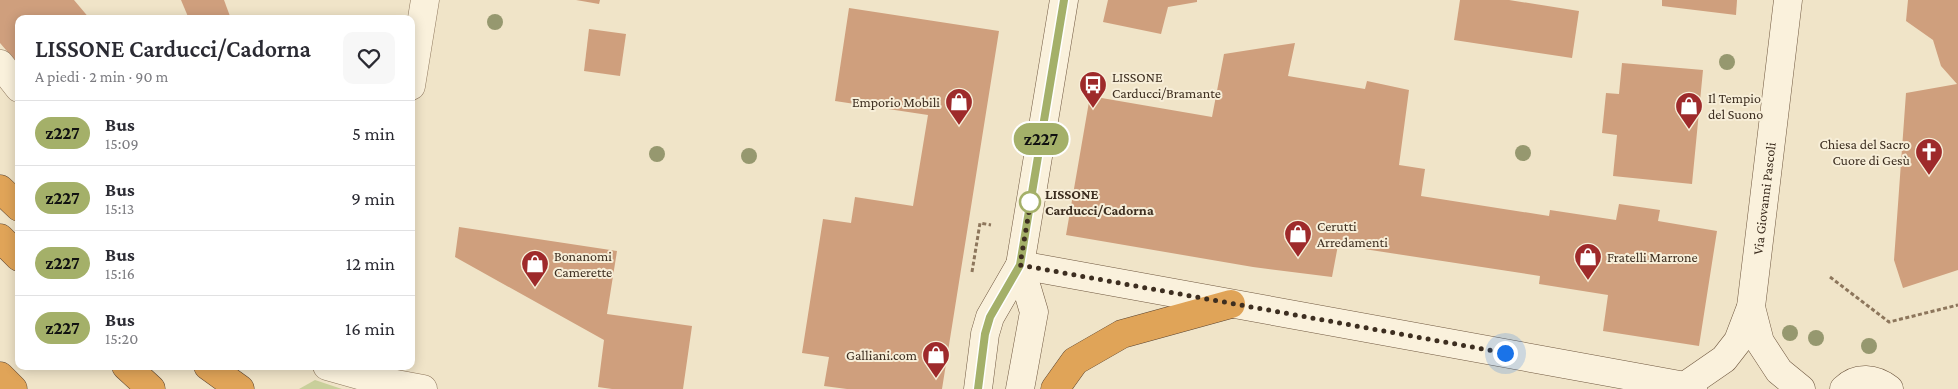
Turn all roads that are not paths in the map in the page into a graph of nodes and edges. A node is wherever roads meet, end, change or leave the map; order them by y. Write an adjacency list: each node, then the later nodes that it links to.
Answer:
1 (425, 0): 4 (street)
2 (1064, 0): 11 (street)
3 (1788, 0): 13 (street, Via Giovanni Pascoli)
4 (415, 61)
5 (0, 64): 6 (street)
6 (15, 83)
7 (0, 190): 8 (highway)
8 (15, 203)
9 (0, 238): 10 (highway)
10 (15, 253)
11 (1020, 265): 12 (street); 23 (street); 24 (street)
12 (1231, 304): 18 (street); 25 (highway)
13 (1751, 307): 18 (street, Via Giovanni Pascoli); 26 (street, Via Giovanni Pascoli)
14 (130, 370): 20 (highway)
15 (214, 370): 21 (highway)
16 (341, 370): 22 (street)
17 (0, 376): 19 (highway)
18 (1689, 387)
19 (13, 389)
20 (151, 389)
21 (240, 389)
22 (423, 389)
23 (978, 389)
24 (1020, 389)
25 (1055, 389)
26 (1801, 389)
27 (1844, 389): 28 (street)
28 (1889, 389)

